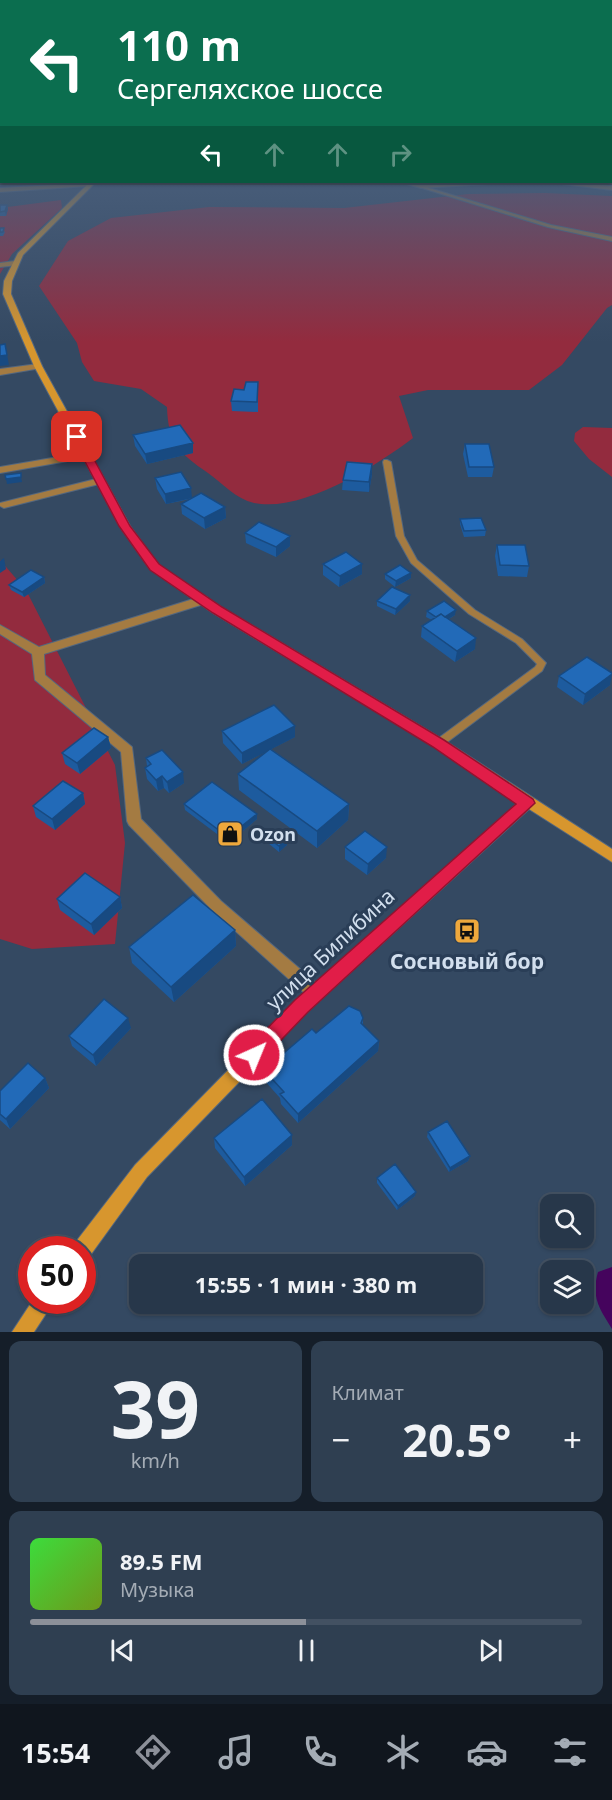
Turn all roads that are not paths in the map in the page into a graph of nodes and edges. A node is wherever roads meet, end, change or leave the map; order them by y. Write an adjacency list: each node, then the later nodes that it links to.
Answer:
1 (58, 218): 4 (main road)
2 (524, 218): 3 (lane)
3 (612, 239)
4 (15, 263): 5 (street); 6 (main road)
5 (0, 265)
6 (39, 366): 7 (street); 8 (main road)
7 (0, 372)
8 (87, 455): 10 (street); 11 (main road)
9 (387, 462): 16 (lane)
10 (0, 470)
11 (100, 481): 12 (street); 13 (main road)
12 (4, 505)
13 (203, 600): 15 (street); 16 (main road)
14 (0, 629): 15 (street)
15 (38, 652): 19 (street)
16 (439, 743): 17 (main road)
17 (527, 803): 18 (main road); 19 (main road, улица Билибина)
18 (612, 856)
19 (316, 993): 20 (main road, улица Билибина)
20 (93, 1236)
21 (35, 1314): 22 (main road)
22 (22, 1332)

